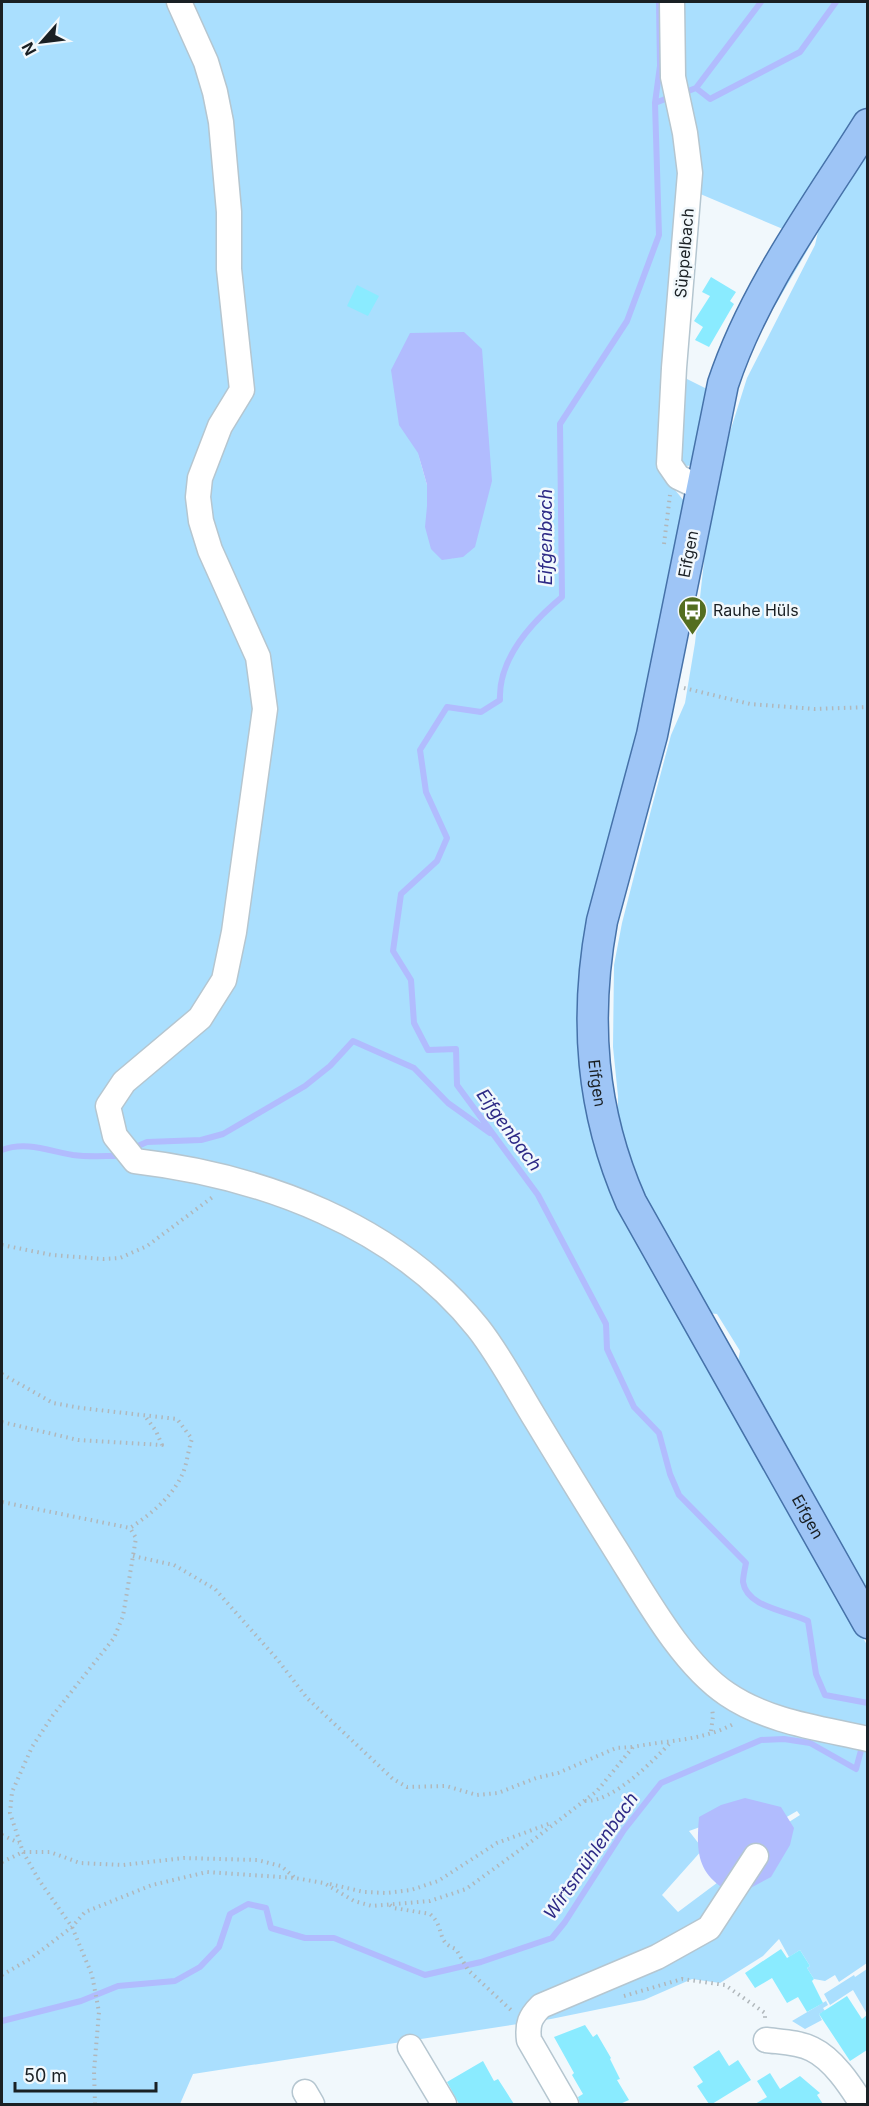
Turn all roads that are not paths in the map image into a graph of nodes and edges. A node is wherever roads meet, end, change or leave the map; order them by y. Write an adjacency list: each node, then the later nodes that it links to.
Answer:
1 (179, 2): 6 (street)
2 (672, 2): 4 (street, Süppelbach)
3 (867, 124): 4 (main road, Eifgen)
4 (701, 488): 5 (main road, Eifgen)
5 (867, 1623)
6 (867, 1739)
7 (756, 1856): 11 (street)
8 (766, 2040): 12 (street)
9 (410, 2047): 10 (street)
10 (444, 2104)
11 (566, 2104)
12 (862, 2104)

